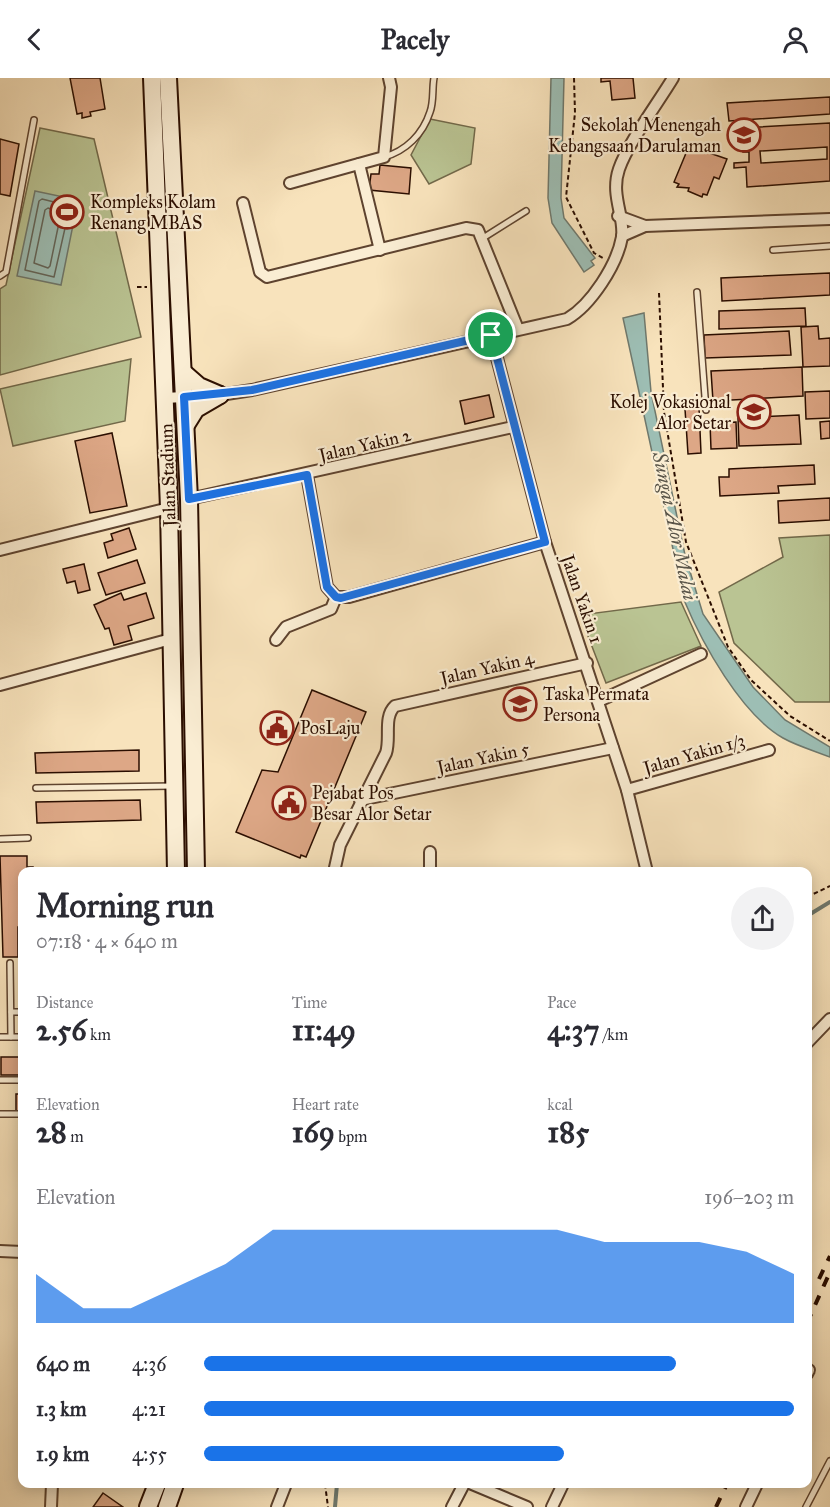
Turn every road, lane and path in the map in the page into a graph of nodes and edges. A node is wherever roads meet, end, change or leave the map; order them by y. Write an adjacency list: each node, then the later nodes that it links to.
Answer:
1 (152, 78): 32 (main road, Jalan Stadium)
2 (168, 78): 29 (main road, Jalan Stadium)
3 (389, 78): 8 (street)
4 (434, 78): 8 (lane)
5 (574, 78): 21 (path)
6 (673, 78): 13 (street)
7 (34, 120): 22 (lane)
8 (384, 157): 9 (street)
9 (359, 164): 10 (street); 19 (street)
10 (290, 183)
11 (243, 203): 19 (street)
12 (526, 211): 17 (lane)
13 (618, 216): 15 (street); 16 (street)
14 (830, 219): 15 (street)
15 (645, 226): 16 (street)
16 (622, 236): 21 (street)
17 (483, 238): 19 (street); 27 (street)
18 (830, 246): 20 (lane)
19 (380, 250)
20 (773, 250)
21 (611, 263): 27 (street)
22 (0, 276)
23 (138, 287): 24 (path)
24 (150, 287)
25 (697, 292): 33 (lane)
26 (659, 293): 48 (path)
27 (518, 329): 28 (street)
28 (491, 335): 30 (street); 35 (street, Jalan Yakin 1)
29 (183, 372): 30 (main road); 31 (main road, Jalan Stadium)
30 (220, 395): 31 (street); 34 (main road)
31 (184, 397): 32 (street); 34 (main road, Jalan Stadium)
32 (165, 398): 38 (main road, Jalan Stadium)
33 (706, 410)
34 (186, 425): 37 (main road, Jalan Stadium)
35 (513, 427): 36 (street, Jalan Yakin 2); 39 (street, Jalan Yakin 1)
36 (307, 475): 37 (street, Jalan Yakin 2); 41 (street)
37 (189, 499): 59 (main road, Jalan Stadium)
38 (169, 508): 40 (street); 42 (main road, Jalan Stadium)
39 (545, 542): 41 (street); 45 (street, Jalan Yakin 1)
40 (0, 550)
41 (336, 597): 43 (street)
42 (171, 639): 46 (street); 51 (main road, Jalan Stadium)
43 (276, 640)
44 (701, 654): 47 (street)
45 (587, 663): 47 (street, Jalan Yakin 1); 54 (street, Jalan Yakin 4)
46 (0, 685)
47 (599, 700): 49 (street, Jalan Yakin 1)
48 (830, 741)
49 (613, 748): 53 (street, Jalan Yakin 1); 54 (street, Jalan Yakin 5)
50 (770, 750): 53 (street, Jalan Yakin 1/3)
51 (175, 786): 52 (lane); 58 (main road, Jalan Stadium)
52 (36, 788)
53 (627, 790): 62 (street, Jalan Yakin 1)
54 (360, 800): 60 (street)
55 (28, 838): 56 (lane)
56 (0, 839)
57 (430, 852): 61 (street)
58 (176, 867)
59 (196, 867)
60 (335, 867)
61 (429, 867)
62 (646, 867)
63 (830, 886): 64 (path)
64 (812, 895)
65 (10, 963): 66 (lane)
66 (11, 1012): 67 (lane); 70 (lane)
67 (18, 1012)
68 (830, 1019): 72 (street)
69 (0, 1037): 70 (lane)
70 (11, 1037): 71 (lane)
71 (18, 1037)
72 (812, 1038)
73 (0, 1080): 74 (lane)
74 (18, 1080)
75 (0, 1114): 76 (lane)
76 (18, 1114)
77 (0, 1251): 78 (street)
78 (18, 1252)
79 (830, 1461): 98 (lane)
80 (52, 1488): 89 (street)
81 (155, 1488): 90 (main road)
82 (174, 1488): 91 (main road)
83 (284, 1488): 92 (street)
84 (326, 1488): 93 (path)
85 (462, 1488): 94 (street)
86 (482, 1488): 95 (street)
87 (561, 1488): 96 (street)
88 (755, 1488): 97 (street)
89 (51, 1507)
90 (148, 1507)
91 (167, 1507)
92 (277, 1507)
93 (328, 1507)
94 (452, 1507)
95 (527, 1507)
96 (552, 1507)
97 (746, 1507)
98 (806, 1507)

